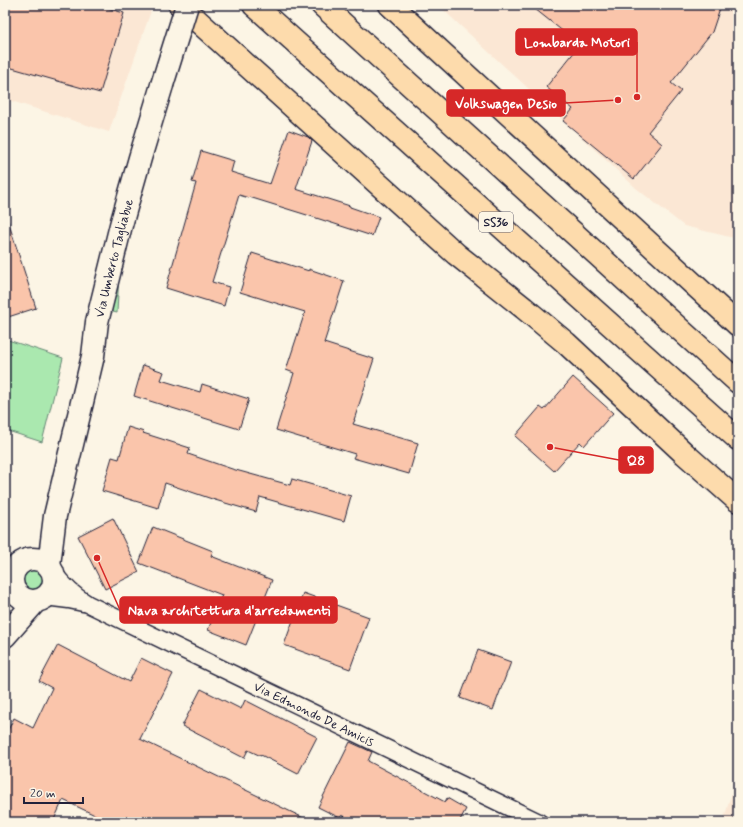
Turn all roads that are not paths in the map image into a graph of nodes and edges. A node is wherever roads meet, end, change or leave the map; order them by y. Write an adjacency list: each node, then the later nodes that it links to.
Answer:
1 (180, 5): 9 (highway)
2 (187, 5): 10 (street, Via Umberto Tagliabue, bridge)
3 (254, 5): 8 (highway, SS36)
4 (322, 5): 7 (highway)
5 (390, 5): 6 (highway)
6 (738, 326)
7 (738, 382)
8 (738, 439)
9 (738, 501)
10 (32, 563): 11 (street); 12 (street); 13 (street, Via Edmondo De Amicis)
11 (11, 587): 12 (street); 14 (street)
12 (41, 599): 13 (street, Via Edmondo De Amicis); 15 (street)
13 (88, 604): 16 (street, Via Edmondo De Amicis)
14 (5, 632)
15 (5, 636)
16 (539, 822)

